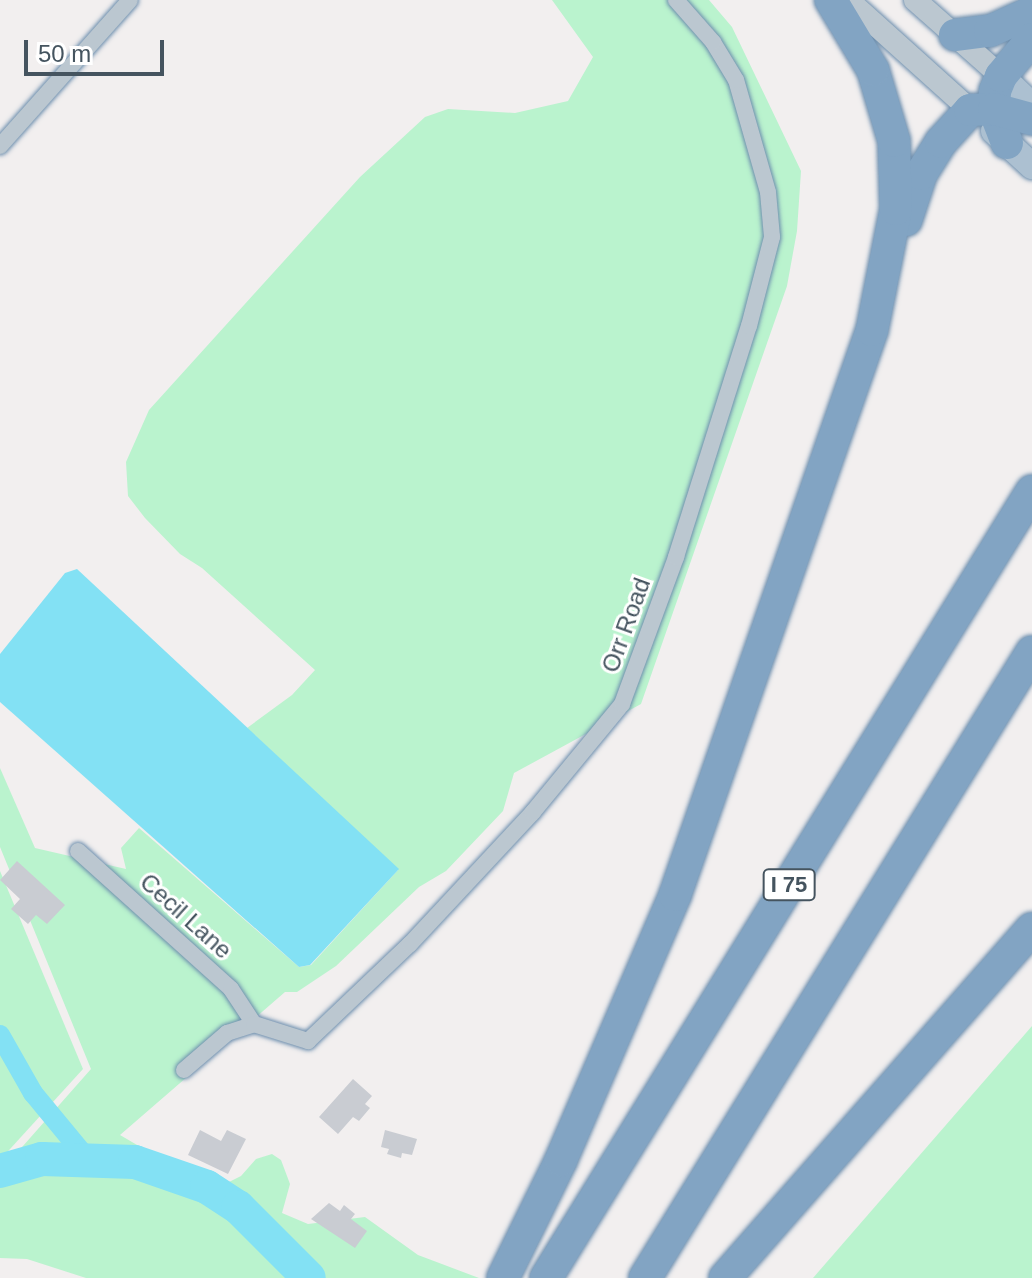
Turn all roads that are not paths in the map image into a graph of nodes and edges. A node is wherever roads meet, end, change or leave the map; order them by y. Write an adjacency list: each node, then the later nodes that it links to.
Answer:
1 (130, 0): 14 (street)
2 (676, 0): 21 (street, Orr Road)
3 (831, 0): 16 (highway)
4 (848, 0): 11 (street)
5 (915, 0): 7 (street)
6 (1032, 12): 7 (highway)
7 (955, 35): 9 (street)
8 (1032, 39): 9 (highway)
9 (1001, 76): 10 (main road); 11 (highway)
10 (1032, 106)
11 (982, 110): 12 (highway); 13 (highway); 16 (highway)
12 (1032, 119)
13 (1007, 143): 15 (main road)
14 (0, 146)
15 (1032, 166)
16 (872, 330): 23 (highway)
17 (1032, 491): 24 (highway, I 75)
18 (1032, 652): 25 (highway)
19 (78, 851): 21 (street, Cecil Lane)
20 (1032, 929): 26 (highway)
21 (254, 1024): 22 (street)
22 (184, 1070)
23 (503, 1278)
24 (546, 1278)
25 (645, 1278)
26 (725, 1278)

